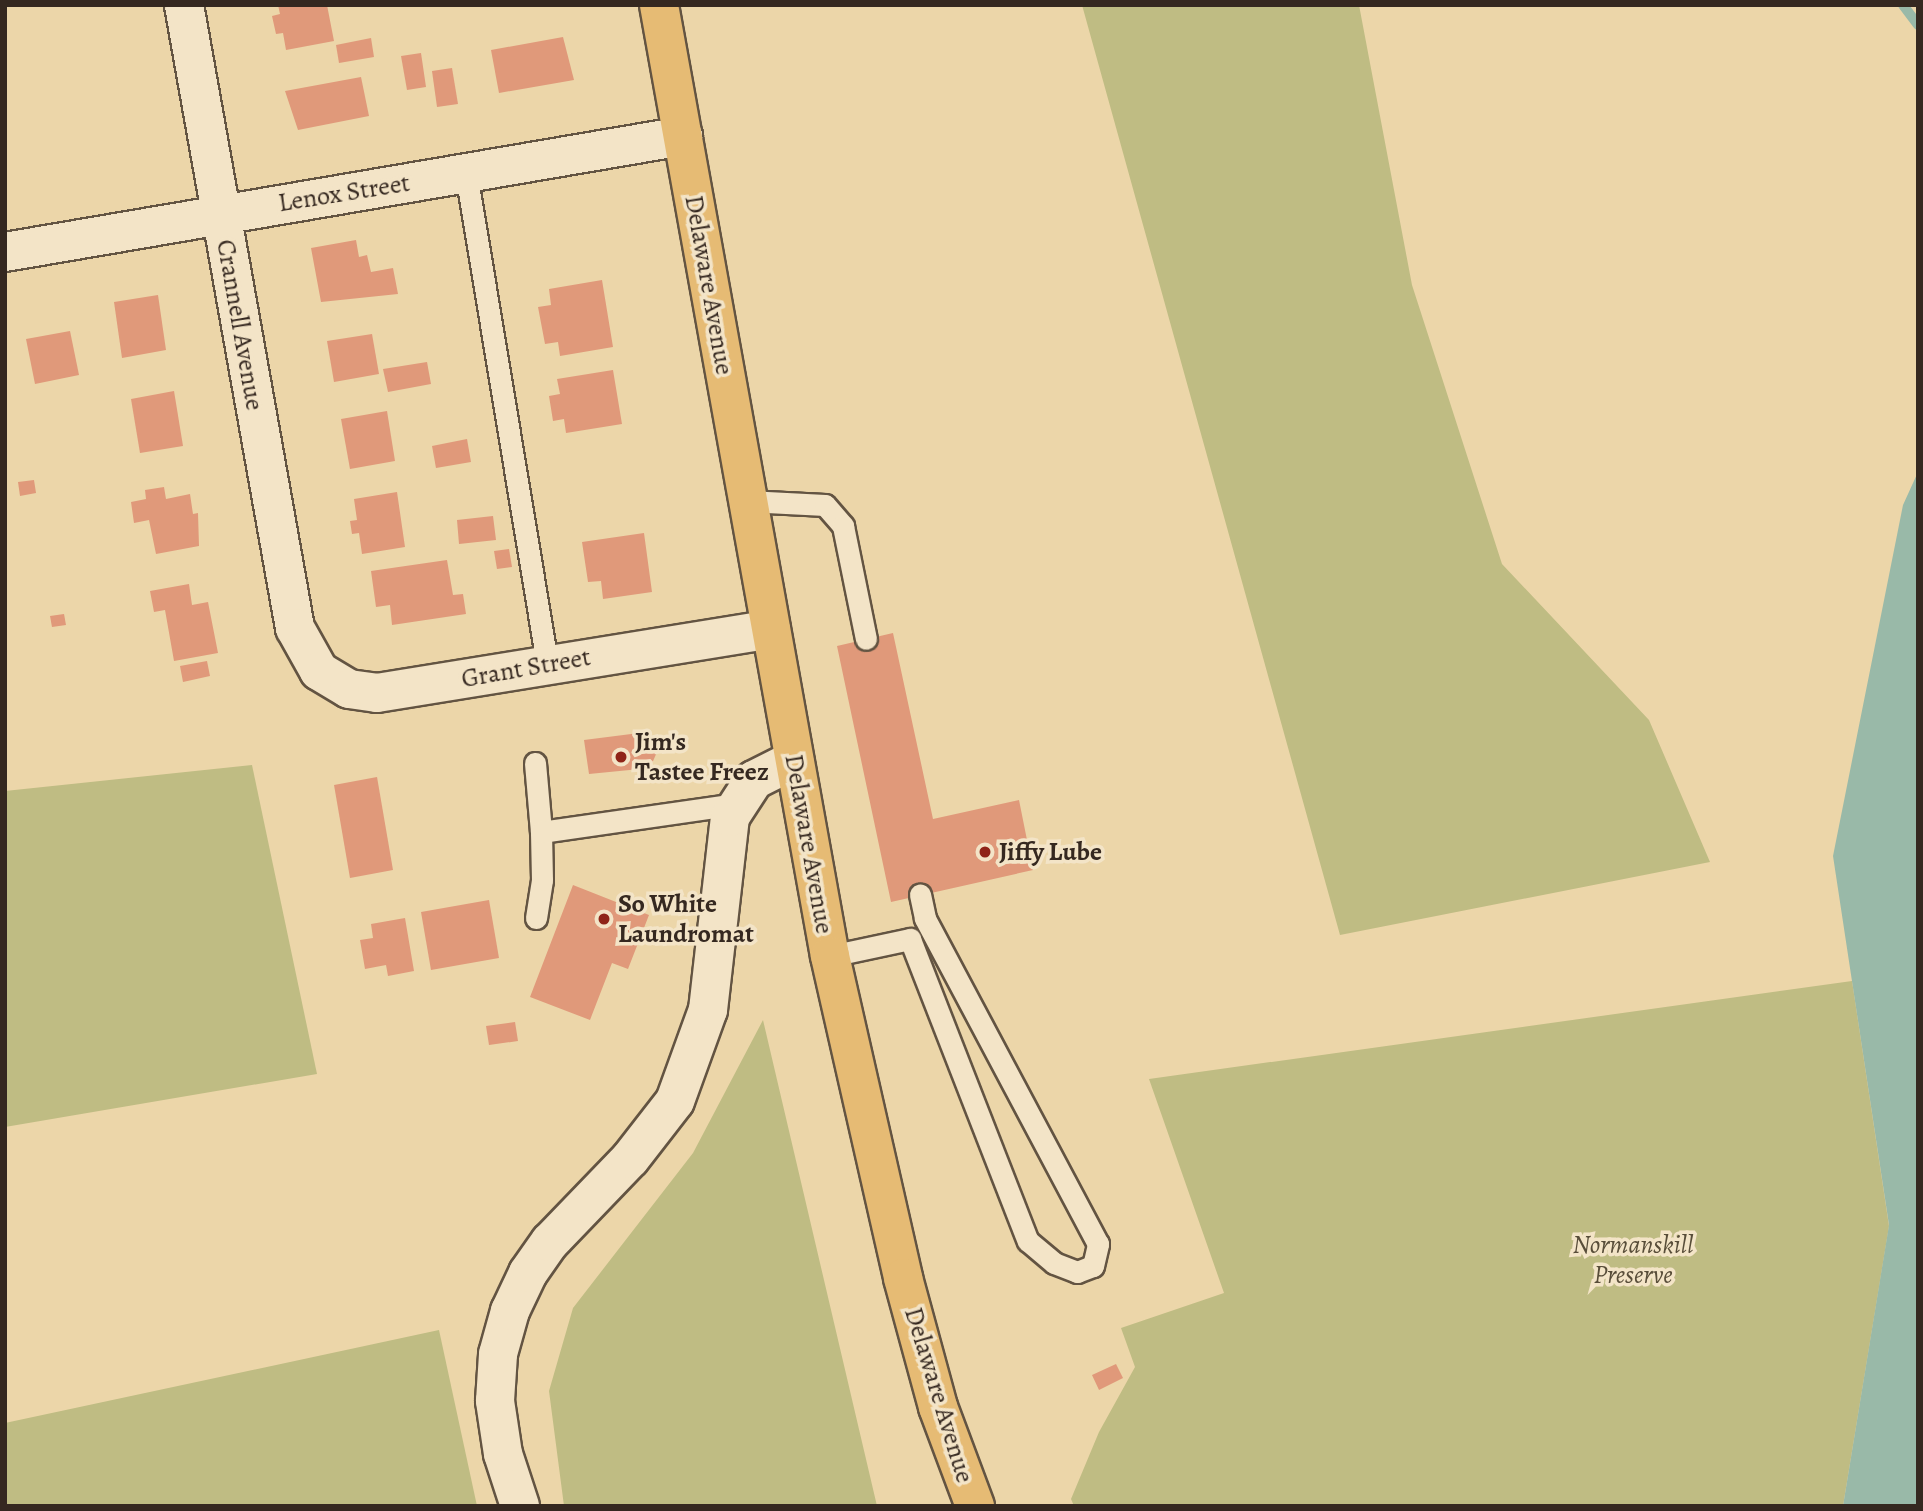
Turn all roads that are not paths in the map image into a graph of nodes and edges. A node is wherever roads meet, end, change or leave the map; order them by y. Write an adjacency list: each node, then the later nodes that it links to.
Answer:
1 (184, 5): 5 (street, Crannell Avenue)
2 (659, 5): 3 (main road, Delaware Avenue)
3 (683, 136): 4 (street, Lenox Street); 7 (main road, Delaware Avenue)
4 (466, 173): 5 (street, Lenox Street); 11 (lane)
5 (220, 214): 6 (street, Lenox Street); 10 (street, Crannell Avenue)
6 (5, 252)
7 (747, 501): 8 (main road, Delaware Avenue); 9 (lane)
8 (771, 629): 11 (street, Grant Street); 12 (main road, Delaware Avenue)
9 (866, 639)
10 (300, 644): 11 (street, Grant Street)
11 (547, 664)
12 (794, 760): 14 (street); 18 (main road, Delaware Avenue)
13 (535, 763): 15 (lane)
14 (735, 804): 15 (lane); 19 (street)
15 (541, 832): 17 (lane)
16 (920, 895): 18 (lane)
17 (536, 918)
18 (830, 956): 20 (main road, Delaware Avenue)
19 (520, 1506)
20 (975, 1506)

